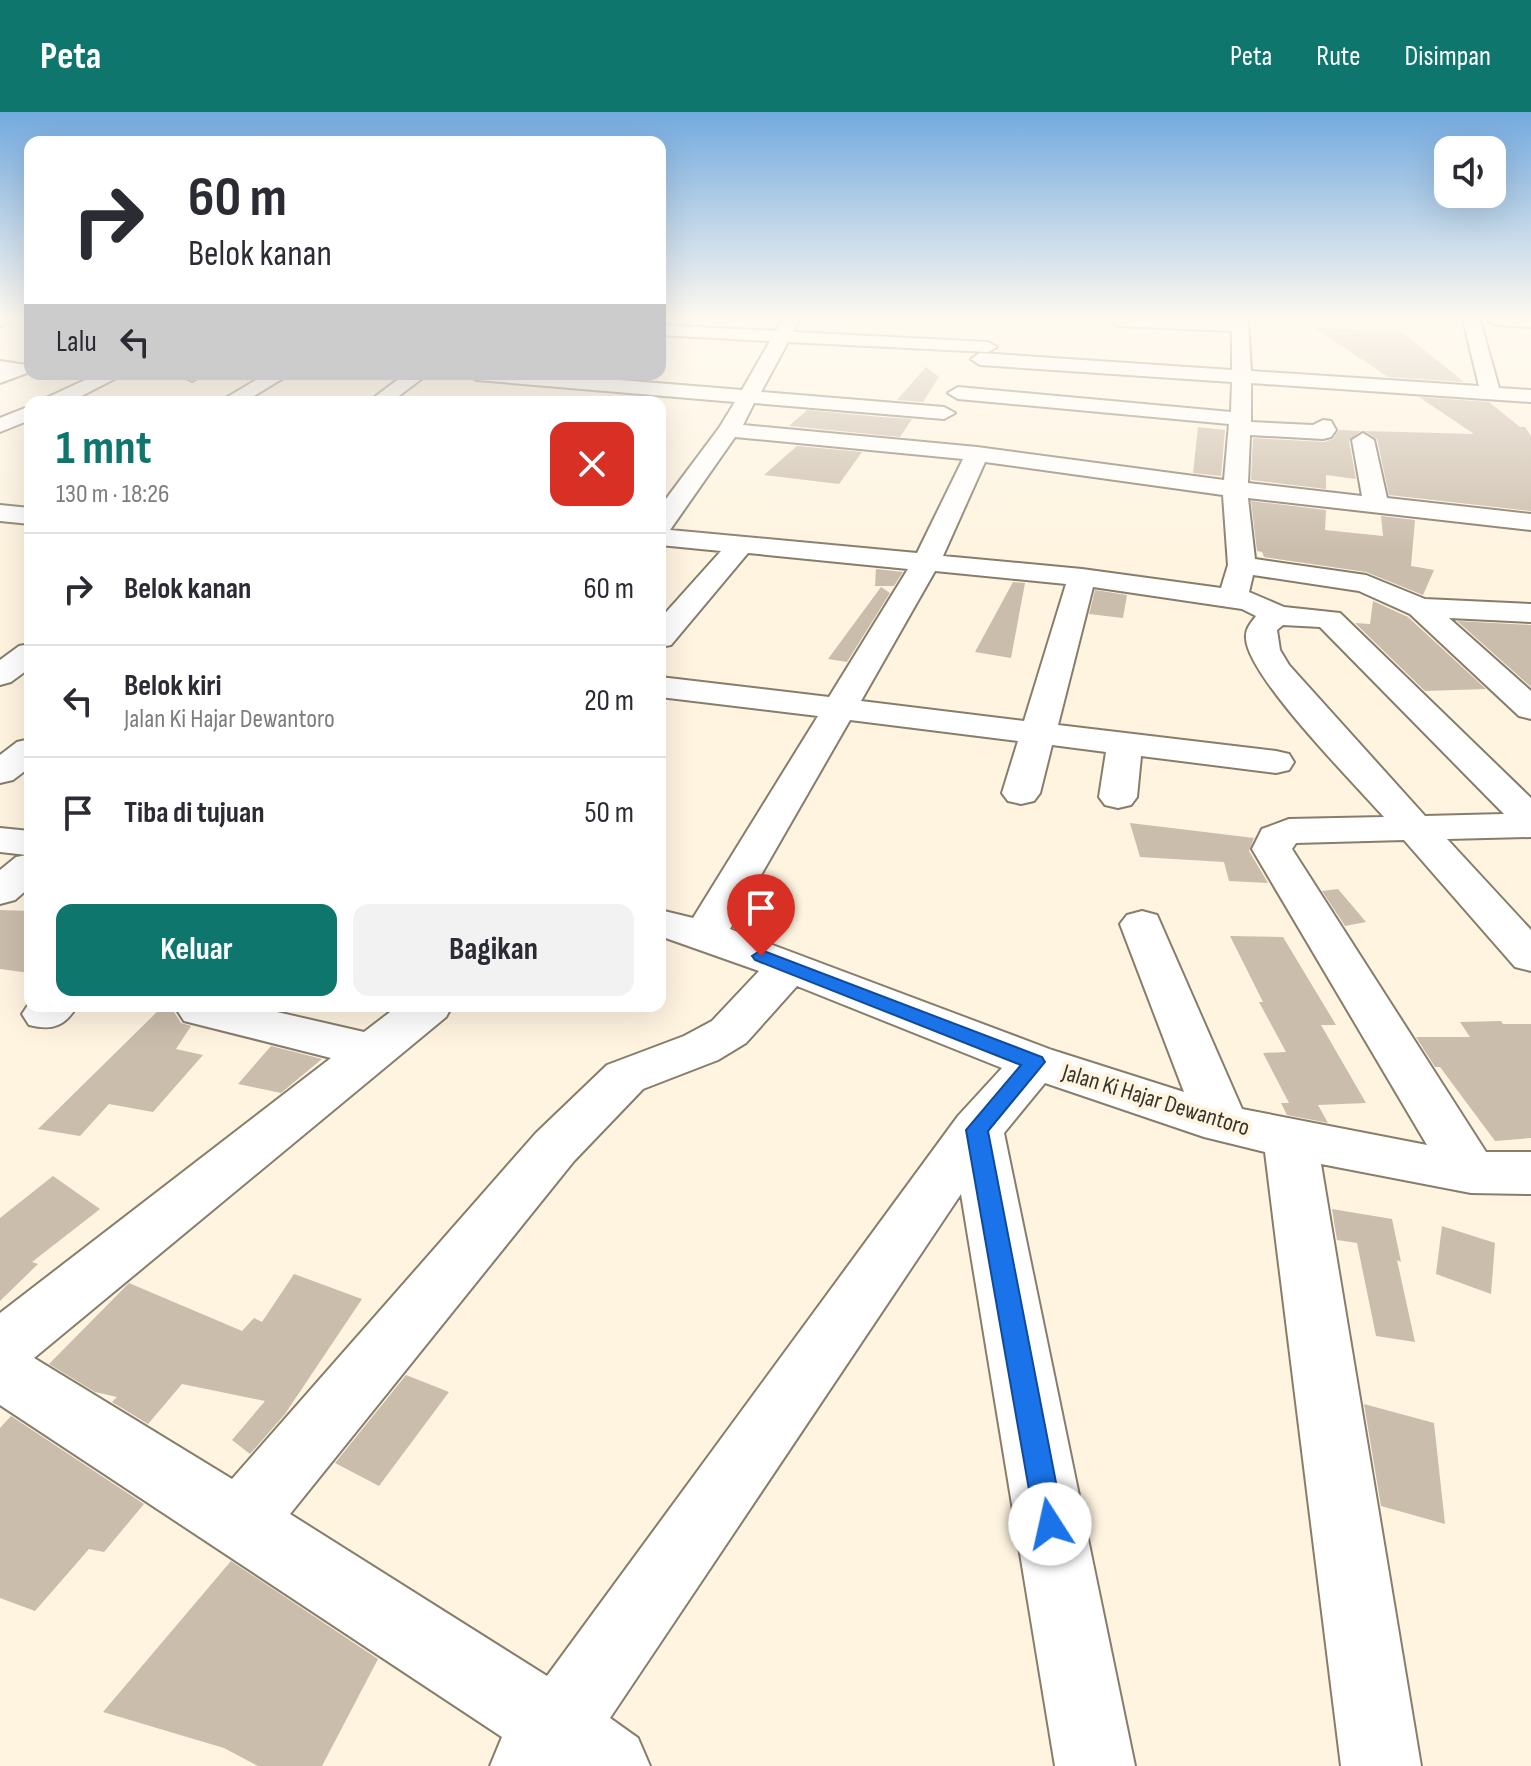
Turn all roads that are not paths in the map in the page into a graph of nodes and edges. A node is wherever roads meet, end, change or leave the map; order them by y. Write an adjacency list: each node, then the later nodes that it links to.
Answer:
1 (747, 397): 15 (street)
2 (772, 397): 9 (street)
3 (955, 397): 9 (street)
4 (1052, 397): 13 (street)
5 (1240, 397): 13 (street)
6 (1524, 397): 12 (street)
7 (0, 406): 8 (street)
8 (24, 410)
9 (944, 413): 17 (street)
10 (1325, 413): 13 (street)
11 (24, 414): 14 (street)
12 (1531, 417)
13 (1240, 423): 21 (street)
14 (0, 426)
15 (729, 430): 17 (street); 20 (street)
16 (1363, 440): 22 (street)
17 (918, 449): 18 (street)
18 (977, 454): 21 (street); 28 (street)
19 (666, 471): 20 (street)
20 (699, 475): 23 (street)
21 (1235, 489): 22 (street); 29 (street)
22 (1376, 504): 24 (street)
23 (666, 517)
24 (1522, 521): 26 (street)
25 (666, 538): 27 (street)
26 (1531, 544)
27 (741, 545): 28 (street); 36 (street)
28 (927, 561): 30 (street); 43 (street)
29 (1242, 565): 31 (street); 34 (street)
30 (1082, 577): 31 (street); 44 (street)
31 (1233, 599): 33 (street)
32 (1519, 608): 34 (street)
33 (1278, 616): 35 (street); 52 (street)
34 (1430, 618): 35 (street); 42 (street)
35 (1329, 619): 51 (street)
36 (666, 631)
37 (0, 638): 38 (street)
38 (24, 640)
39 (24, 657): 40 (street)
40 (0, 675)
41 (666, 688): 43 (street)
42 (1531, 709)
43 (839, 710): 44 (street); 58 (street)
44 (1039, 735): 45 (street); 49 (street)
45 (1125, 745): 47 (street); 50 (street)
46 (24, 754): 48 (street)
47 (1276, 762)
48 (0, 772)
49 (1021, 793)
50 (1118, 797)
51 (1531, 822): 52 (street)
52 (1416, 828): 59 (street); 68 (street)
53 (0, 840): 54 (street)
54 (24, 842)
55 (24, 871): 56 (street)
56 (0, 891)
57 (1142, 924): 65 (street)
58 (682, 929): 60 (street, Jalan Ki Hajar Dewantoro)
59 (1531, 957)
60 (789, 966): 64 (street, Jalan Ki Hajar Dewantoro); 72 (street)
61 (209, 1012): 63 (street)
62 (422, 1012): 63 (street)
63 (373, 1051): 70 (street)
64 (1035, 1062): 65 (street, Jalan Ki Hajar Dewantoro); 66 (street)
65 (1222, 1124): 67 (street, Jalan Ki Hajar Dewantoro)
66 (977, 1130): 73 (street); 74 (street)
67 (1290, 1138): 68 (street, Jalan Ki Hajar Dewantoro); 75 (street)
68 (1471, 1172): 69 (street, Jalan Ki Hajar Dewantoro)
69 (1531, 1173)
70 (0, 1349)
71 (0, 1371): 72 (street)
72 (240, 1522): 73 (street)
73 (566, 1753)
74 (1095, 1766)
75 (1381, 1766)

